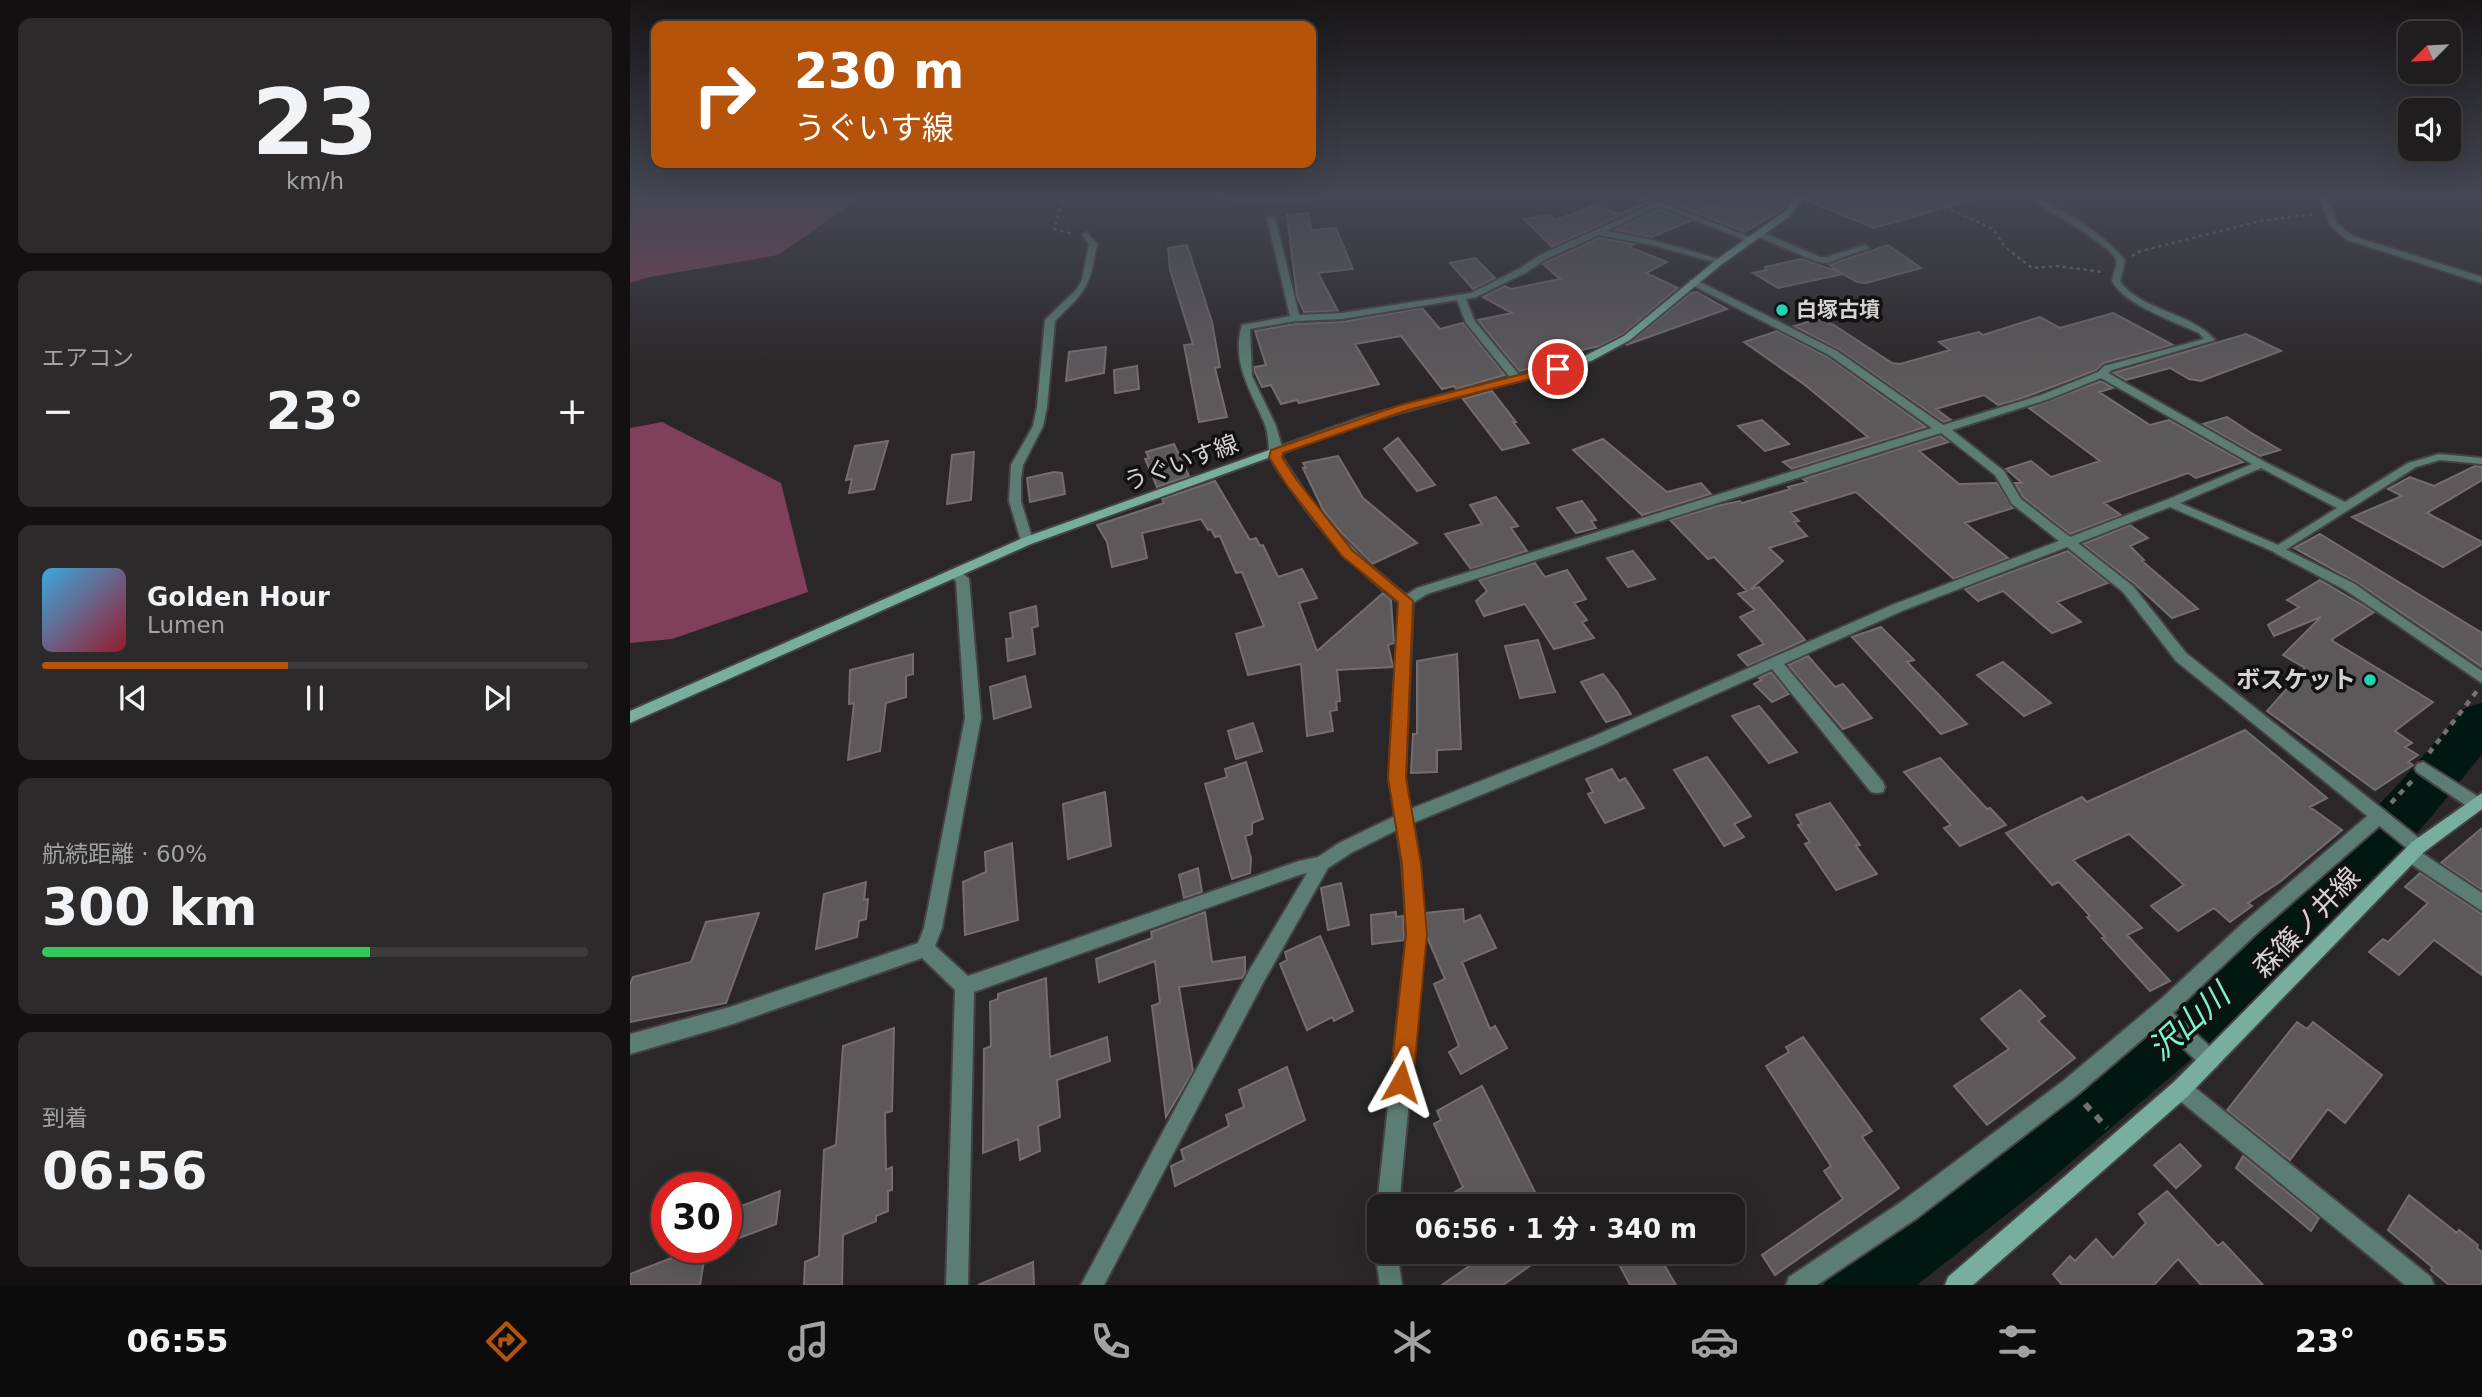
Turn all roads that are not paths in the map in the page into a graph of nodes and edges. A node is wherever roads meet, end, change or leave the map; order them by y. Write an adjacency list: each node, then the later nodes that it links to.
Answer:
1 (1091, 255): 23 (street)
2 (1280, 255): 14 (street)
3 (1547, 255): 13 (street)
4 (1694, 255): 10 (street)
5 (1729, 255): 10 (street, うぐいす線)
6 (1807, 255): 7 (street)
7 (1843, 255)
8 (2116, 255): 15 (street)
9 (2398, 255): 11 (street)
10 (1719, 262): 12 (street, うぐいす線)
11 (2482, 280)
12 (1693, 282): 16 (street, うぐいす線); 17 (street)
13 (1461, 298): 14 (street); 16 (street)
14 (1296, 318): 18 (street)
15 (2102, 374): 17 (street); 20 (street)
16 (1517, 379): 18 (street, うぐいす線)
17 (1941, 429): 24 (street); 27 (street)
18 (1277, 450): 23 (street, うぐいす線); 27 (street)
19 (2482, 461): 22 (street)
20 (2260, 464): 21 (street); 22 (street)
21 (2170, 503): 24 (street); 25 (street)
22 (2346, 507): 25 (street)
23 (1027, 541): 26 (street, うぐいす線)
24 (2066, 542): 28 (street); 34 (street)
25 (2278, 550): 29 (street)
26 (954, 573): 30 (street, うぐいす線); 39 (street)
27 (1406, 601): 35 (street)
28 (1776, 664): 32 (street); 35 (street)
29 (2482, 678)
30 (630, 718)
31 (2425, 770): 33 (street)
32 (1877, 787)
33 (2479, 802): 36 (street, 森篠ノ井線)
34 (2381, 818): 36 (street); 41 (street)
35 (1404, 819): 37 (street); 45 (street)
36 (2412, 847): 38 (street); 43 (street, 森篠ノ井線)
37 (1322, 863): 40 (street); 48 (street)
38 (2482, 904)
39 (925, 949): 40 (street); 42 (street)
40 (964, 986): 47 (street)
41 (2160, 1014): 43 (street); 50 (street)
42 (630, 1044)
43 (2203, 1054): 44 (street, 森篠ノ井線)
44 (2181, 1089): 51 (street, 森篠ノ井線); 52 (street)
45 (1389, 1194)
46 (1388, 1264): 49 (street)
47 (957, 1285)
48 (1092, 1285)
49 (1391, 1285)
50 (1797, 1285)
51 (1956, 1285)
52 (2423, 1285)

